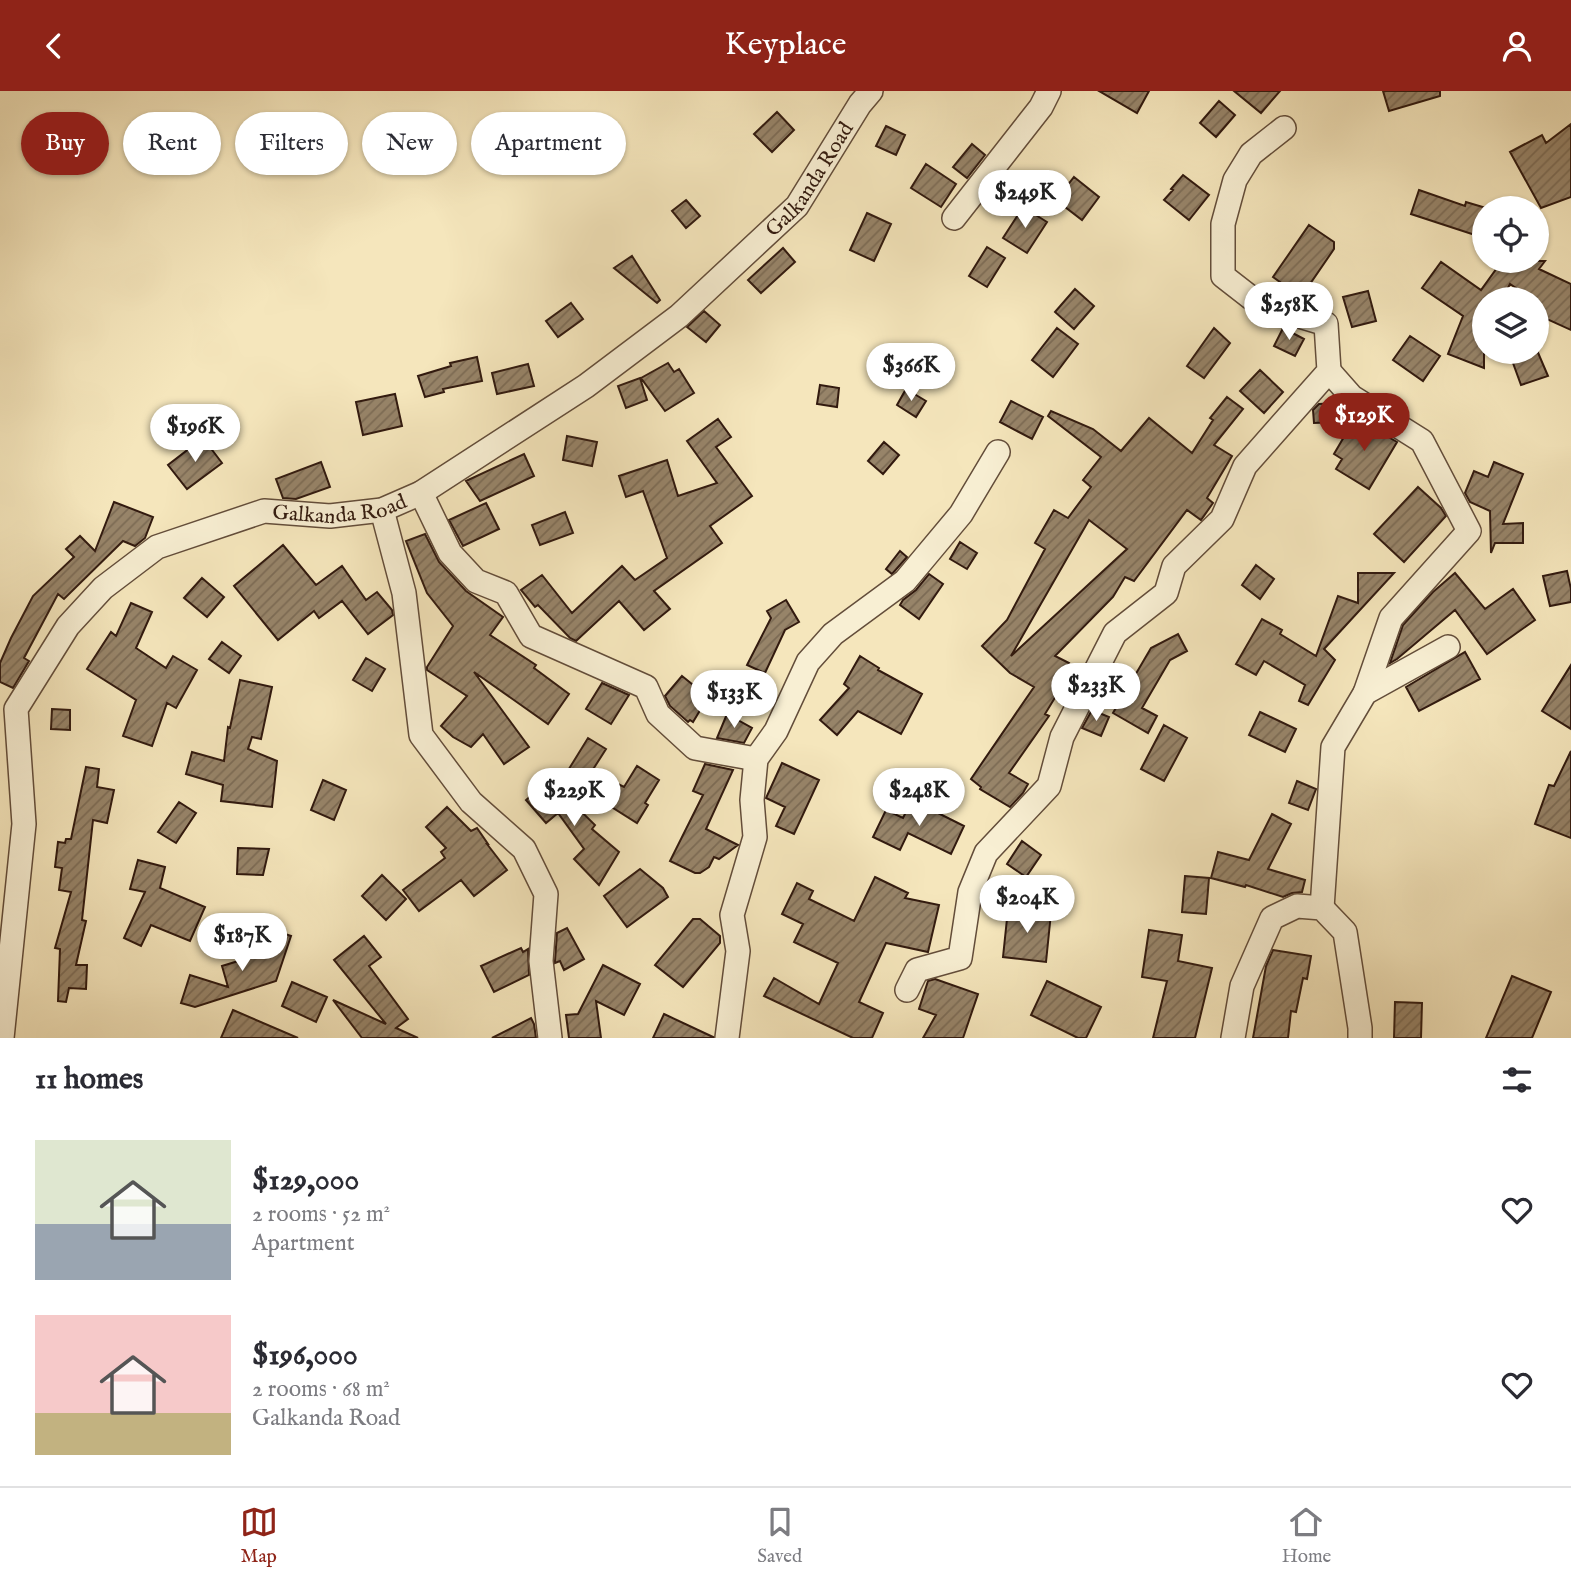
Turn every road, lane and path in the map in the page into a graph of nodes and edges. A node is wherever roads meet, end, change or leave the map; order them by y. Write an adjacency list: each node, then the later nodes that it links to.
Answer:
1 (871, 91): 7 (street, Galkanda Road)
2 (1049, 91): 4 (street)
3 (1284, 128): 5 (street)
4 (954, 218)
5 (1329, 371): 10 (street); 13 (street)
6 (998, 452): 11 (street)
7 (421, 493): 8 (street, Galkanda Road); 11 (street)
8 (382, 510): 14 (street, Galkanda Road); 15 (street)
9 (1448, 647): 10 (street)
10 (1365, 693): 12 (street)
11 (757, 759): 16 (street)
12 (1322, 908): 17 (street); 18 (street)
13 (907, 990)
14 (2, 1038)
15 (550, 1038)
16 (727, 1038)
17 (1233, 1038)
18 (1360, 1038)

